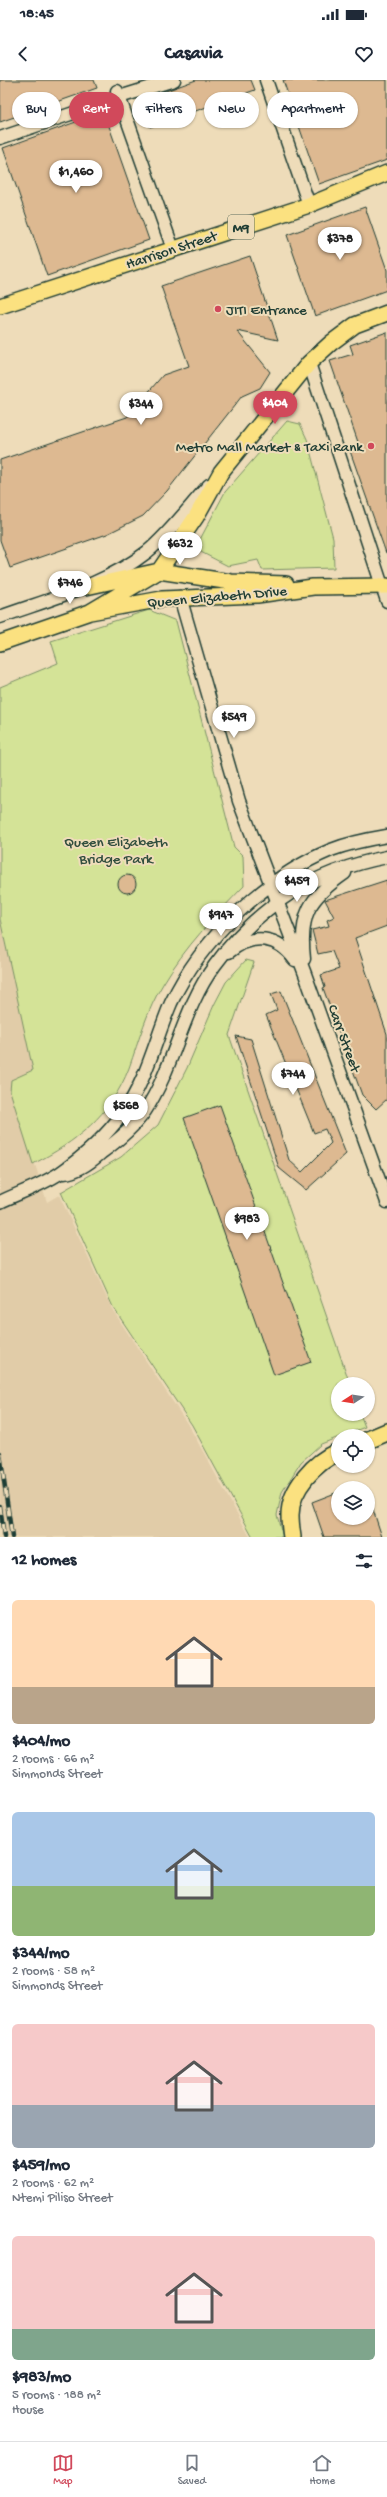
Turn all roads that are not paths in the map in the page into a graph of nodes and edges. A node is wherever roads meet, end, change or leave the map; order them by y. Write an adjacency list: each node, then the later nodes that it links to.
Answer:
1 (174, 80): 3 (street)
2 (266, 80): 8 (street)
3 (114, 92)
4 (69, 110): 6 (street)
5 (124, 119): 9 (street)
6 (0, 138)
7 (387, 174): 8 (main road, Harrison Street / M9)
8 (309, 205): 9 (main road, Harrison Street / M9)
9 (173, 249): 10 (main road, Harrison Street / M9)
10 (0, 306)
11 (387, 313): 12 (main road)
12 (309, 363): 13 (main road); 15 (street)
13 (221, 472): 14 (main road); 16 (street)
14 (160, 571): 16 (main road); 17 (main road); 20 (main road)
15 (384, 586): 17 (main road, Queen Elizabeth Drive); 19 (street)
16 (86, 587): 21 (street)
17 (313, 587): 18 (main road, Queen Elizabeth Drive)
18 (180, 597): 20 (main road, Queen Elizabeth Drive); 26 (street, Carr Street)
19 (387, 601)
20 (90, 612): 22 (main road, Queen Elizabeth Drive)
21 (0, 617)
22 (0, 643)
23 (387, 836): 26 (street)
24 (387, 857): 25 (street)
25 (358, 865): 27 (street); 29 (street)
26 (271, 886): 27 (street, Carr Street); 30 (street)
27 (276, 901): 28 (street); 29 (street, Carr Street)
28 (214, 965): 29 (street); 30 (street)
29 (305, 974): 32 (street, Carr Street)
30 (59, 1174): 31 (street)
31 (0, 1202)
32 (387, 1202)
33 (387, 1432): 34 (highway)
34 (375, 1437)
35 (331, 1457): 36 (highway)
36 (292, 1537)

